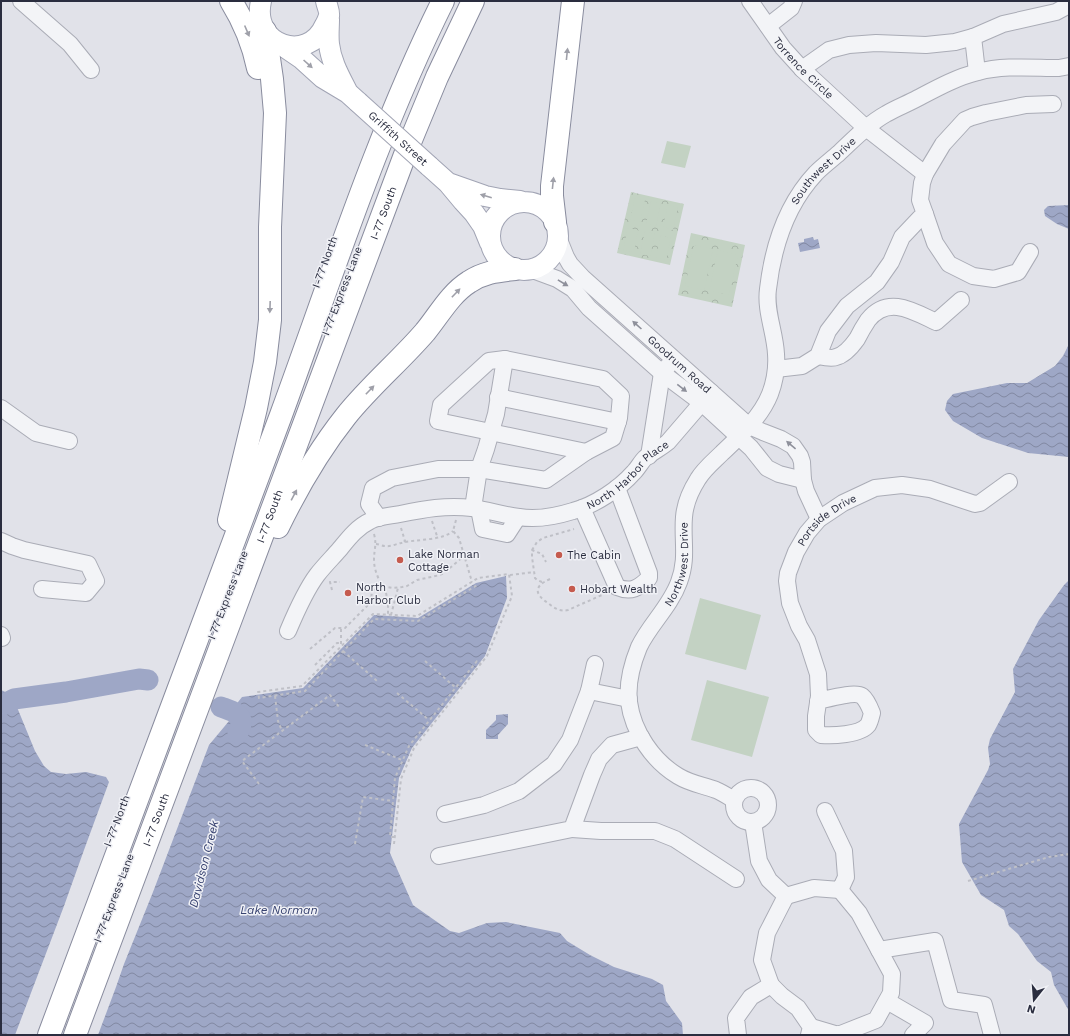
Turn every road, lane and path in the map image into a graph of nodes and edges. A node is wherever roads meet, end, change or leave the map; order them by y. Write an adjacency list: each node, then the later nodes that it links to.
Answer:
1 (21, 1): 17 (street)
2 (231, 1): 26 (highway, one-way to 26)
3 (431, 1): 57 (highway, I-77 North)
4 (443, 1): 131 (highway, I 77 Express Lane)
5 (461, 1): 132 (highway, I 77 Express Lane)
6 (473, 1): 91 (highway, I-77 South)
7 (572, 1): 27 (highway, one-way to 7)
8 (750, 1): 13 (street, Torrence Circle)
9 (794, 1): 13 (street)
10 (1069, 5): 14 (street)
11 (328, 8): 12 (main road); 19 (main road, Griffith Street)
12 (262, 18): 19 (main road, Griffith Street, one-way to 19); 26 (highway)
13 (768, 26): 16 (street, Torrence Circle)
14 (973, 37): 16 (street); 18 (street)
15 (1069, 66): 18 (street, Southwest Drive)
16 (802, 69): 21 (street, Torrence Circle)
17 (91, 70)
18 (977, 72): 21 (street, Southwest Drive)
19 (353, 97): 23 (main road, Griffith Street, bridge)
20 (1053, 104): 22 (street)
21 (866, 128): 22 (street, Torrence Circle); 37 (street, Southwest Drive)
22 (925, 174): 25 (street)
23 (448, 183): 24 (main road, Griffith Street, one-way to 23); 28 (main road, Griffith Street)
24 (524, 202): 27 (main road); 28 (main road)
25 (925, 214): 29 (street); 31 (street)
26 (270, 227): 57 (highway, one-way to 57)
27 (556, 229): 30 (main road); 36 (street, Goodrum Road, one-way to 27)
28 (490, 242): 30 (main road)
29 (1030, 252)
30 (523, 269): 38 (street, Goodrum Road, one-way to 38); 91 (highway, one-way to 30)
31 (872, 286): 33 (street); 34 (street)
32 (961, 300): 33 (street)
33 (886, 308): 34 (street)
34 (818, 356): 37 (street)
35 (504, 359): 39 (street); 42 (street); 44 (street)
36 (674, 359): 38 (street); 40 (street, Goodrum Road)
37 (776, 369): 43 (street, Southwest Drive)
38 (662, 373): 40 (street, Goodrum Road, one-way to 40); 47 (street)
39 (498, 397): 42 (street); 44 (street)
40 (706, 398): 43 (street, Goodrum Road); 47 (street, North Harbor Place)
41 (1, 408): 45 (street)
42 (618, 422): 46 (street)
43 (744, 431): 49 (street, Goodrum Road); 49 (street, Goodrum Road, one-way to 43); 101 (street, Northwest Drive)
44 (491, 432): 46 (street); 48 (street)
45 (69, 440)
46 (586, 452): 48 (street)
47 (648, 456): 51 (street, North Harbor Place)
48 (479, 469): 52 (street); 56 (street)
49 (803, 480): 54 (street, Goodrum Road)
50 (1009, 482): 54 (street, Portside Drive)
51 (617, 488): 53 (street, North Harbor Place); 53 (street)
52 (476, 508): 53 (street, North Harbor Place); 56 (street, North Harbor Place)
53 (582, 508)
54 (819, 519): 102 (street, Portside Drive)
55 (455, 521): 61 (path)
56 (376, 524): 64 (path); 86 (street, North Harbor Place)
57 (228, 526): 130 (highway, I-77 North)
58 (401, 526): 65 (path)
59 (574, 528): 66 (path)
60 (435, 530): 62 (path)
61 (453, 531): 65 (path); 67 (path)
62 (428, 539)
63 (1, 541): 78 (street)
64 (376, 544): 65 (path); 76 (path)
65 (394, 545)
66 (532, 551): 68 (path); 69 (path)
67 (464, 556): 73 (path); 77 (path)
68 (546, 562)
69 (534, 572): 70 (path); 74 (path)
70 (510, 575): 73 (path); 93 (path)
71 (550, 579): 74 (path)
72 (340, 582): 79 (path)
73 (472, 582): 82 (path)
74 (542, 582): 80 (path)
75 (479, 584): 84 (path)
76 (383, 586): 77 (path); 81 (path); 85 (path)
77 (398, 588): 82 (path)
78 (42, 589)
79 (332, 590)
80 (602, 595)
81 (388, 615): 82 (path); 83 (path)
82 (391, 615)
83 (370, 618): 84 (path); 88 (path)
84 (397, 620): 90 (path)
85 (341, 628): 87 (path); 89 (path)
86 (288, 631)
87 (341, 643): 88 (path); 95 (path)
88 (341, 647): 100 (path)
89 (310, 649)
90 (344, 651): 96 (path); 100 (path)
91 (217, 656): 133 (highway, I-77 South)
92 (425, 661): 97 (path)
93 (481, 664): 97 (path); 116 (path)
94 (595, 664): 98 (street)
95 (315, 666)
96 (377, 681)
97 (456, 688): 104 (path)
98 (588, 691): 101 (street); 113 (street)
99 (397, 693): 104 (path)
100 (275, 696): 105 (path)
101 (629, 699): 106 (street, Northwest Drive)
102 (818, 701)
103 (339, 707): 105 (path)
104 (429, 720): 108 (path)
105 (282, 731): 109 (path)
106 (641, 737): 110 (street, Northwest Drive); 115 (street)
107 (365, 745): 108 (path)
108 (402, 760): 111 (path)
109 (259, 784)
110 (734, 800): 114 (street); 114 (street)
111 (393, 801): 116 (path); 117 (path)
112 (825, 811): 123 (street)
113 (445, 814)
114 (753, 822): 124 (street)
115 (572, 829): 120 (street); 121 (street)
116 (394, 837): 118 (path)
117 (355, 844)
118 (394, 844)
119 (1069, 854): 122 (path)
120 (439, 856)
121 (736, 879)
122 (968, 881)
123 (840, 890): 124 (street); 125 (street)
124 (786, 896): 126 (street)
125 (879, 950): 127 (street); 137 (street)
126 (770, 985): 129 (street); 134 (street)
127 (887, 1001): 128 (street); 135 (street)
128 (928, 1029): 136 (street)
129 (810, 1031): 135 (street)
130 (37, 1035)
131 (49, 1035)
132 (63, 1035)
133 (75, 1035)
134 (738, 1035)
135 (838, 1035)
136 (914, 1035)
137 (992, 1035)

